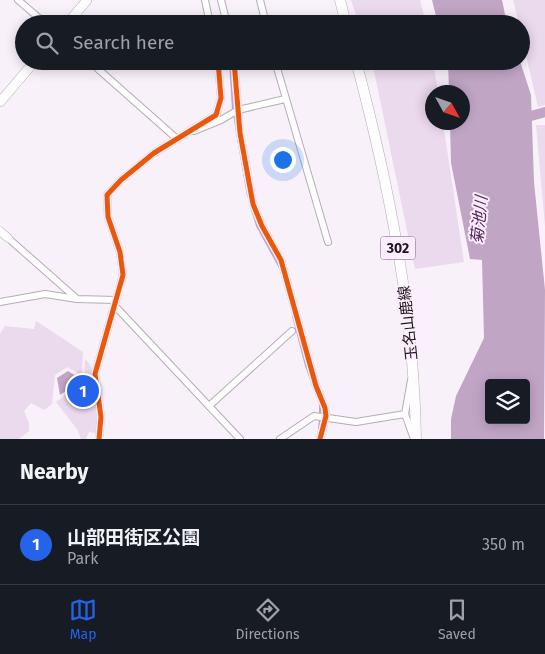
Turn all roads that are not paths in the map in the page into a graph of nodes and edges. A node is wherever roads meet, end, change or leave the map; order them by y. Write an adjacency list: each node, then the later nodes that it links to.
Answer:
1 (18, 0): 7 (street)
2 (87, 0): 8 (main road)
3 (205, 0): 9 (street)
4 (221, 0): 10 (street)
5 (260, 0): 11 (street)
6 (340, 0): 12 (main road)
7 (36, 15)
8 (74, 15)
9 (208, 15)
10 (225, 15)
11 (264, 15)
12 (344, 15)
13 (27, 70): 20 (main road)
14 (99, 70): 23 (street)
15 (218, 70): 22 (street)
16 (235, 70): 21 (street)
17 (277, 70): 19 (street)
18 (358, 70): 31 (main road, 玉名山鹿線 / 302)
19 (285, 99): 21 (street); 26 (street)
20 (0, 102)
21 (238, 110): 22 (street); 34 (street)
22 (190, 130): 23 (street)
23 (176, 138): 29 (street)
24 (0, 232): 25 (street)
25 (8, 238): 27 (street)
26 (328, 242)
27 (77, 299): 28 (street); 29 (street)
28 (0, 302)
29 (115, 303): 32 (street); 35 (street)
30 (292, 331): 32 (street)
31 (414, 374): 33 (street); 39 (main road, 玉名山鹿線 / 302)
32 (209, 406): 36 (street)
33 (405, 414): 34 (street); 39 (street)
34 (326, 416): 37 (street); 38 (street)
35 (99, 439)
36 (240, 439)
37 (280, 439)
38 (320, 439)
39 (415, 439)

